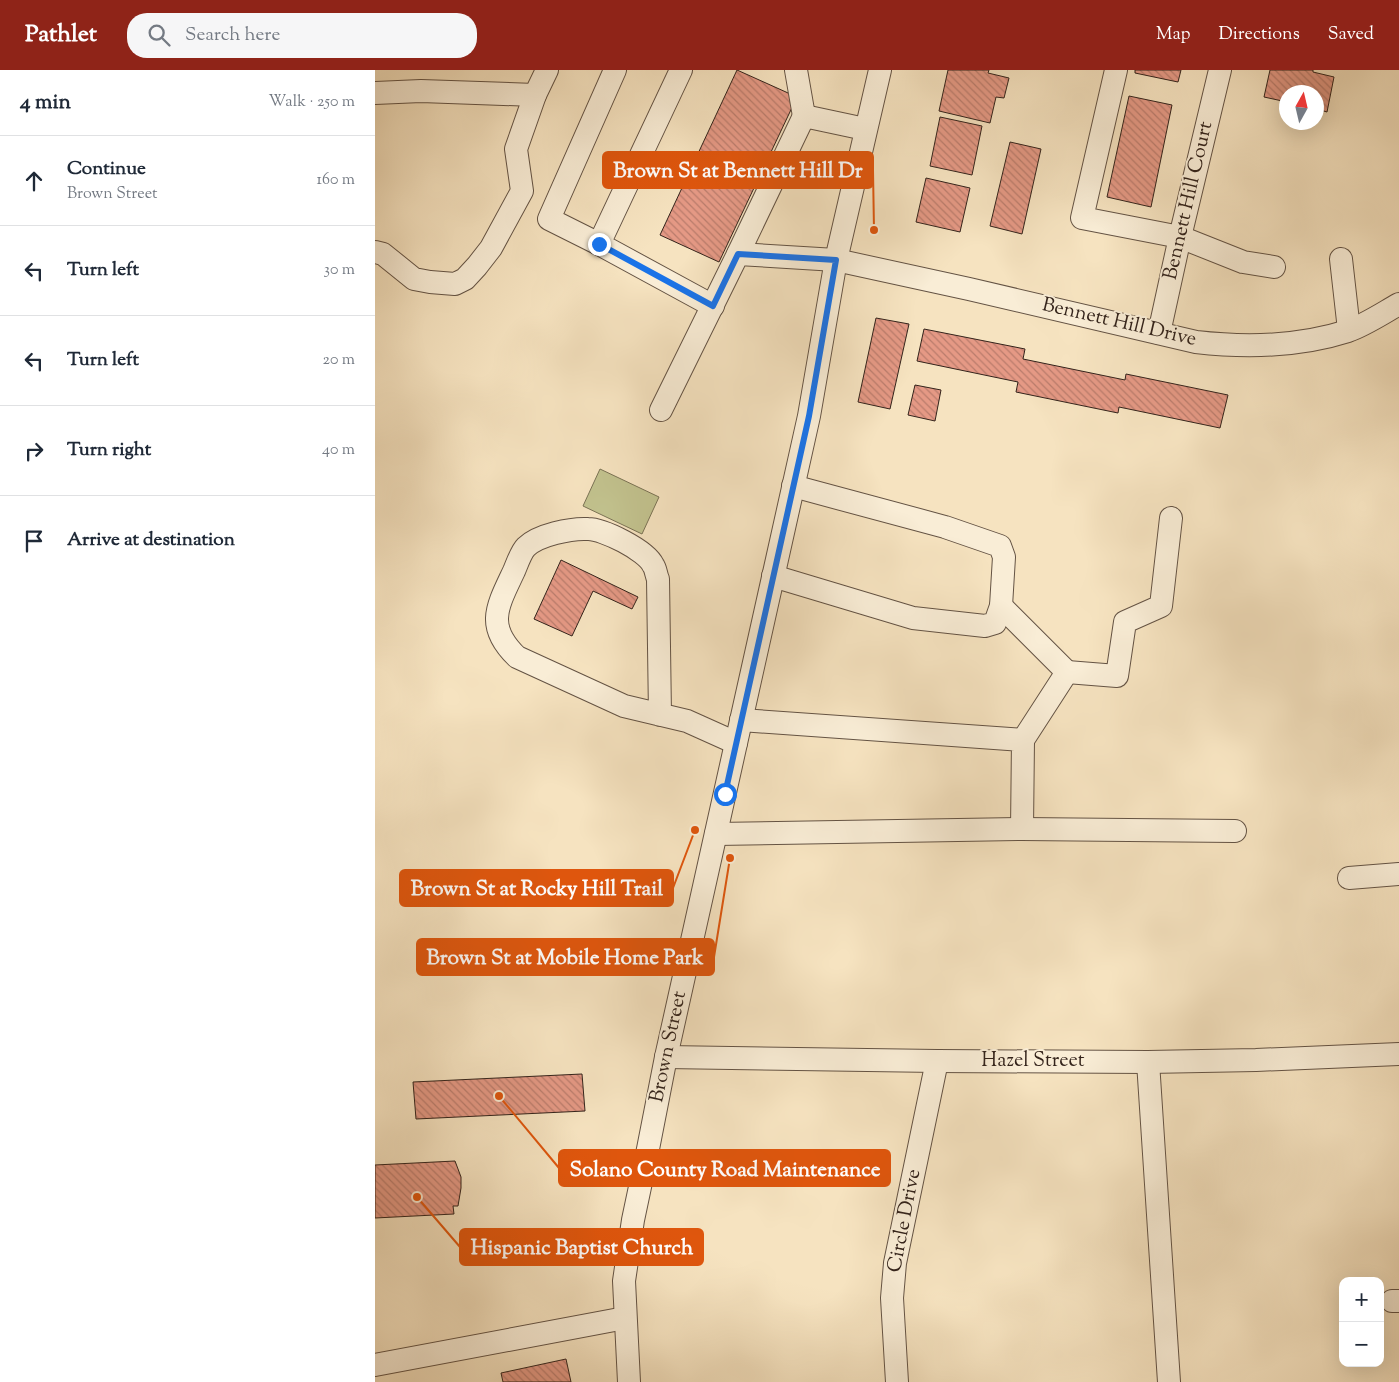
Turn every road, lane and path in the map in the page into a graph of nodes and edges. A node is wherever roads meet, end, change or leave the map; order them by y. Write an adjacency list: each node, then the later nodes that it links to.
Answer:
1 (547, 70): 9 (street)
2 (615, 70): 13 (street)
3 (681, 70): 13 (street)
4 (795, 70): 10 (street)
5 (880, 70): 11 (street, Brown Street)
6 (1116, 70): 12 (street)
7 (1220, 70): 12 (street, Bennett Hill Court)
8 (375, 93): 9 (street)
9 (535, 95): 14 (street)
10 (804, 116): 11 (street); 15 (street)
11 (865, 129): 17 (street, Brown Street)
12 (1180, 237): 18 (street); 22 (street, Bennett Hill Court)
13 (599, 244): 20 (street)
14 (375, 252)
15 (738, 254): 17 (street, Bennett Hill Drive); 20 (street)
16 (1341, 259): 21 (street)
17 (836, 260): 22 (street, Bennett Hill Drive); 24 (street, Brown Street)
18 (1274, 268)
19 (1399, 304): 21 (street, Bennett Hill Drive)
20 (713, 306): 23 (street)
21 (1349, 330): 22 (street, Bennett Hill Drive)
22 (1159, 333)
23 (661, 410)
24 (793, 486): 26 (street, Brown Street); 27 (street)
25 (1171, 518): 28 (street)
26 (773, 576): 27 (street); 30 (street, Brown Street)
27 (1001, 606): 28 (street)
28 (1067, 672): 31 (street)
29 (660, 715): 29 (street); 32 (street)
30 (741, 720): 31 (street); 32 (street, Brown Street)
31 (1023, 740): 33 (street)
32 (736, 743): 35 (street, Brown Street)
33 (1023, 829): 34 (street); 35 (street)
34 (1235, 831)
35 (716, 834): 39 (street, Brown Street)
36 (1399, 874): 37 (street)
37 (1349, 878)
38 (1399, 1054): 41 (street, Hazel Street)
39 (666, 1057): 40 (street, Hazel Street); 42 (street, Brown Street)
40 (937, 1061): 41 (street, Hazel Street); 45 (street, Circle Drive)
41 (1148, 1062): 46 (street)
42 (625, 1318): 43 (street); 44 (street, Brown Street)
43 (375, 1365)
44 (629, 1382)
45 (897, 1382)
46 (1169, 1382)

